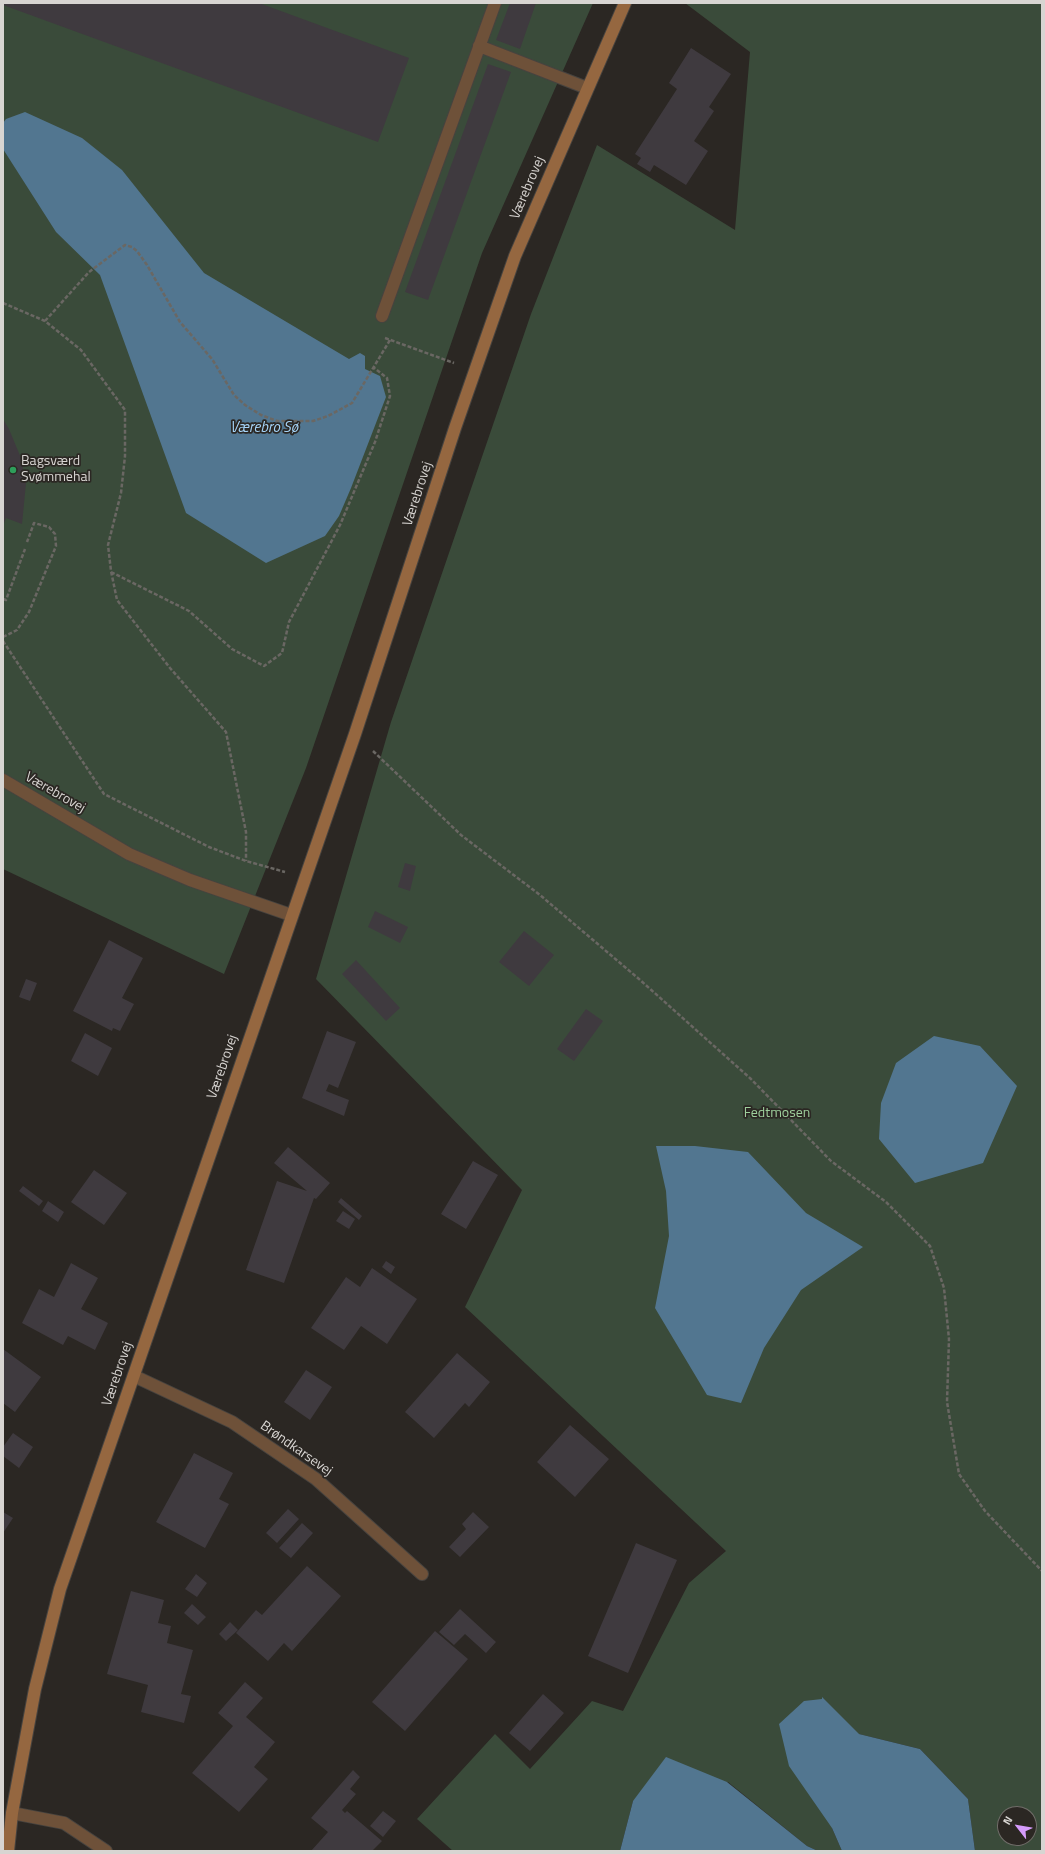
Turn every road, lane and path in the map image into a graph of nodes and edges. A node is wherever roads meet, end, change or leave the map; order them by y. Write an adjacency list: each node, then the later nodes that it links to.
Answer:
1 (495, 3): 3 (street)
2 (625, 3): 4 (street, Værebrovej)
3 (479, 46): 4 (street); 6 (street)
4 (587, 88): 10 (street, Værebrovej)
5 (3, 303): 7 (path)
6 (382, 316): 8 (path)
7 (45, 321): 9 (path); 13 (path)
8 (390, 340): 9 (path); 10 (path)
9 (374, 367): 13 (path)
10 (475, 370): 17 (street, Værebrovej)
11 (27, 542): 15 (path)
12 (25, 549): 14 (path)
13 (111, 571): 19 (path)
14 (3, 599)
15 (3, 637)
16 (3, 641): 19 (path)
17 (354, 734): 20 (street, Værebrovej); 23 (path)
18 (3, 780): 21 (street, Værebrovej)
19 (246, 861): 20 (path)
20 (304, 878): 21 (street, Værebrovej)
21 (292, 915): 22 (street, Værebrovej)
22 (134, 1376): 24 (street, Brøndkarsevej); 25 (street, Værebrovej)
23 (1042, 1571)
24 (422, 1574)
25 (12, 1813): 26 (street, Værebrovej); 27 (street)
26 (8, 1851)
27 (106, 1851)

